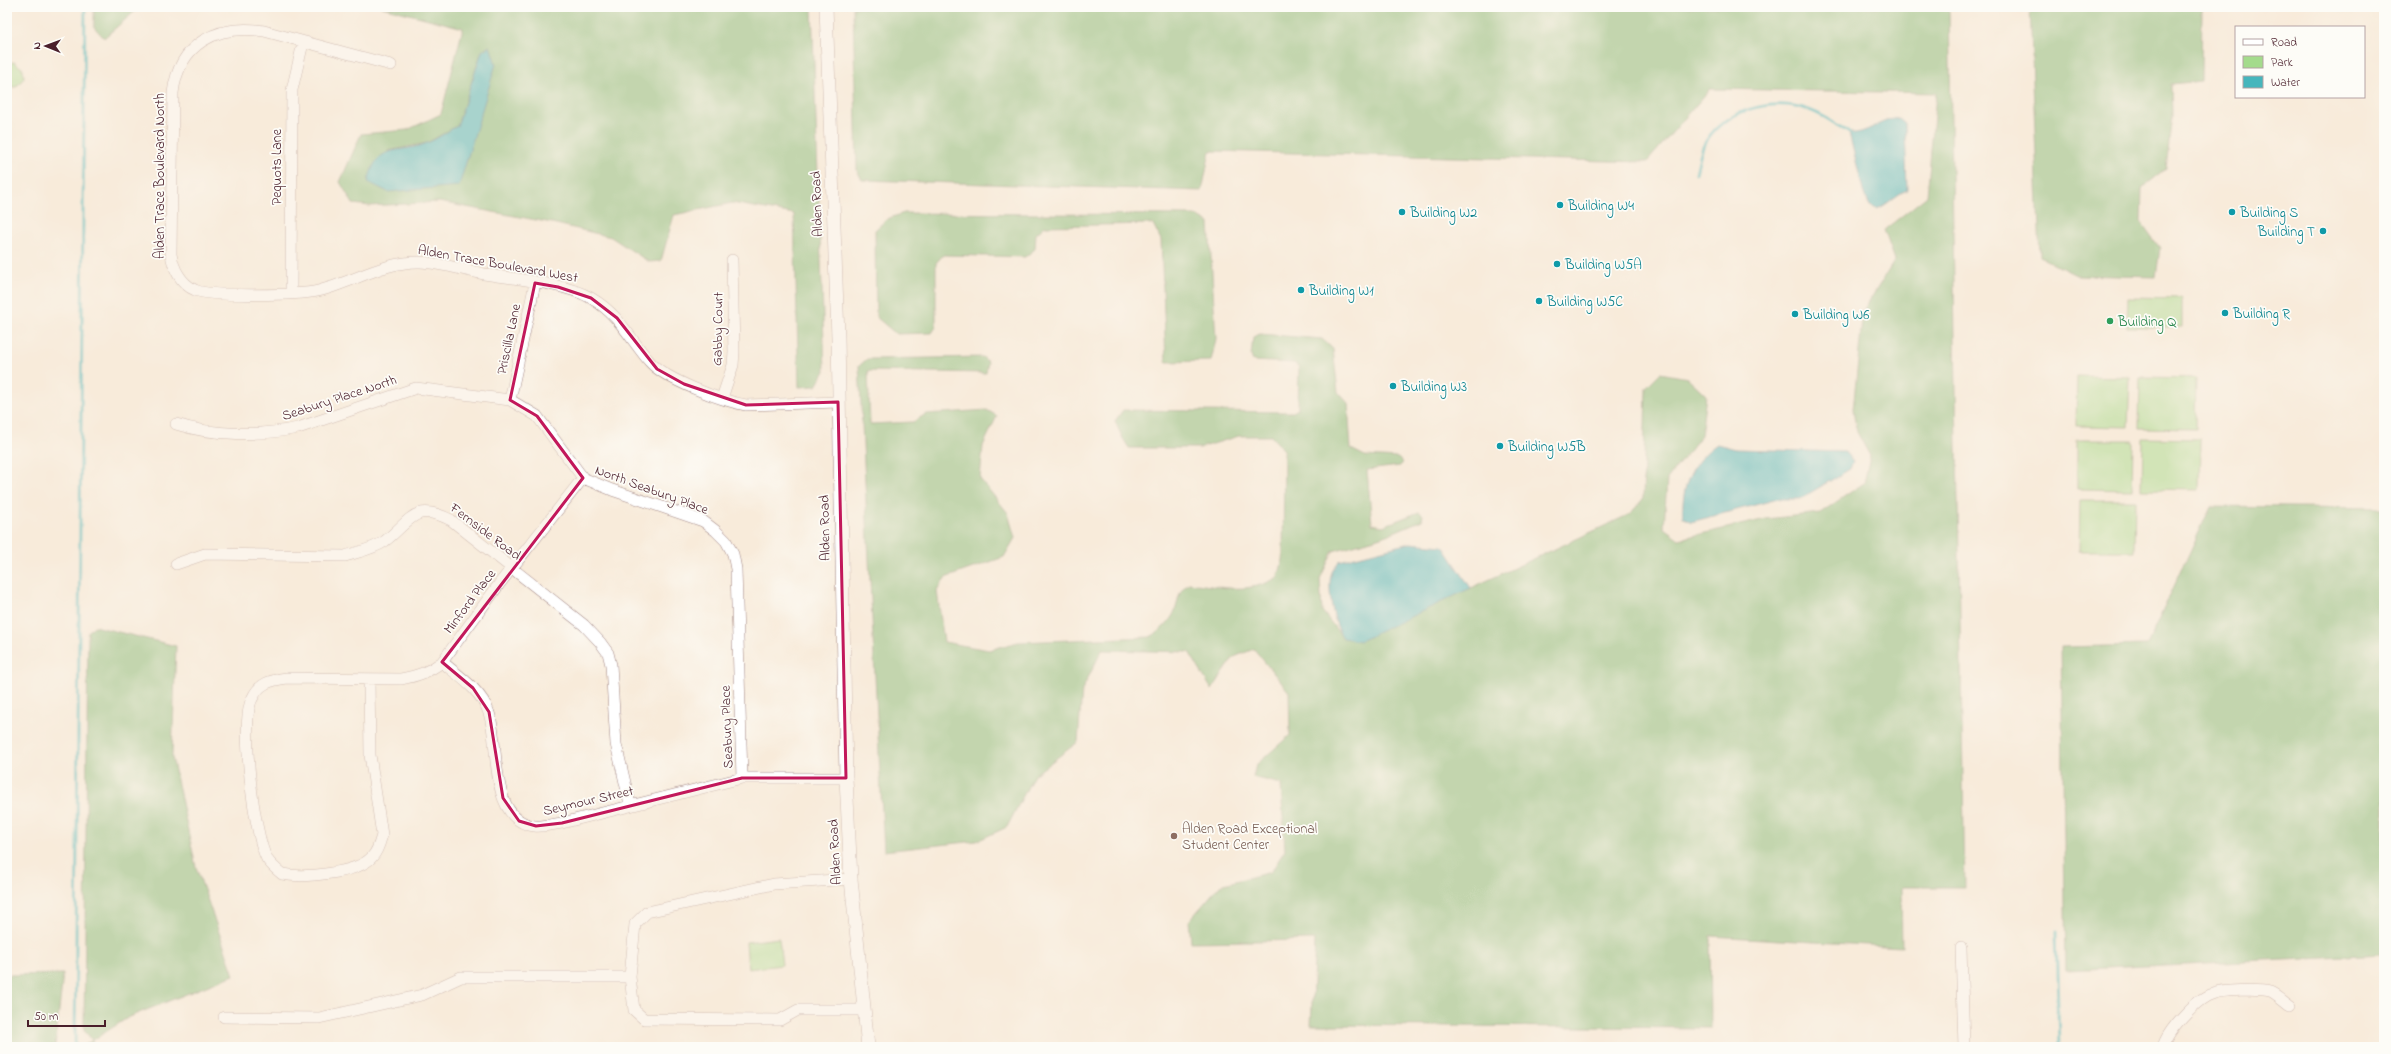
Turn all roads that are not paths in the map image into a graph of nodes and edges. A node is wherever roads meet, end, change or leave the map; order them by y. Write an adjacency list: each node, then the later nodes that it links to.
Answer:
1 (826, 7): 10 (street, Alden Road)
2 (303, 43): 3 (street); 6 (street, Alden Trace Boulevard North); 7 (street, Pequots Lane)
3 (392, 65)
4 (732, 260): 8 (street, Gabby Court)
5 (535, 283): 7 (street, Alden Trace Boulevard West); 8 (street, Alden Trace Boulevard West); 9 (street, Priscilla Lane)
6 (190, 287): 7 (street, Alden Trace Boulevard West)
7 (290, 292)
8 (722, 398): 10 (street, Alden Trace Boulevard West)
9 (510, 400): 11 (street, Seabury Place North); 12 (street, North Seabury Place)
10 (838, 402): 19 (street, Alden Road)
11 (176, 424)
12 (583, 478): 14 (street, Minford Place); 16 (street, North Seabury Place)
13 (176, 564): 14 (street, Fernside Road)
14 (512, 569): 15 (street, Minford Place); 20 (street, Fernside Road)
15 (442, 662): 17 (street, Minford Place); 20 (street, Seymour Street)
16 (739, 675): 18 (street, Seabury Place)
17 (369, 680): 17 (street, Minford Place)
18 (742, 778): 19 (street, Seymour Street); 20 (street, Seymour Street)
19 (846, 778): 21 (street, Alden Road)
20 (630, 804)
21 (851, 879): 23 (street); 25 (street, Alden Road)
22 (1961, 948): 28 (street)
23 (630, 977): 25 (street); 26 (street)
24 (2290, 1006): 29 (street)
25 (863, 1010): 27 (street, Alden Road)
26 (224, 1017)
27 (868, 1047)
28 (1964, 1047)
29 (2163, 1047)

